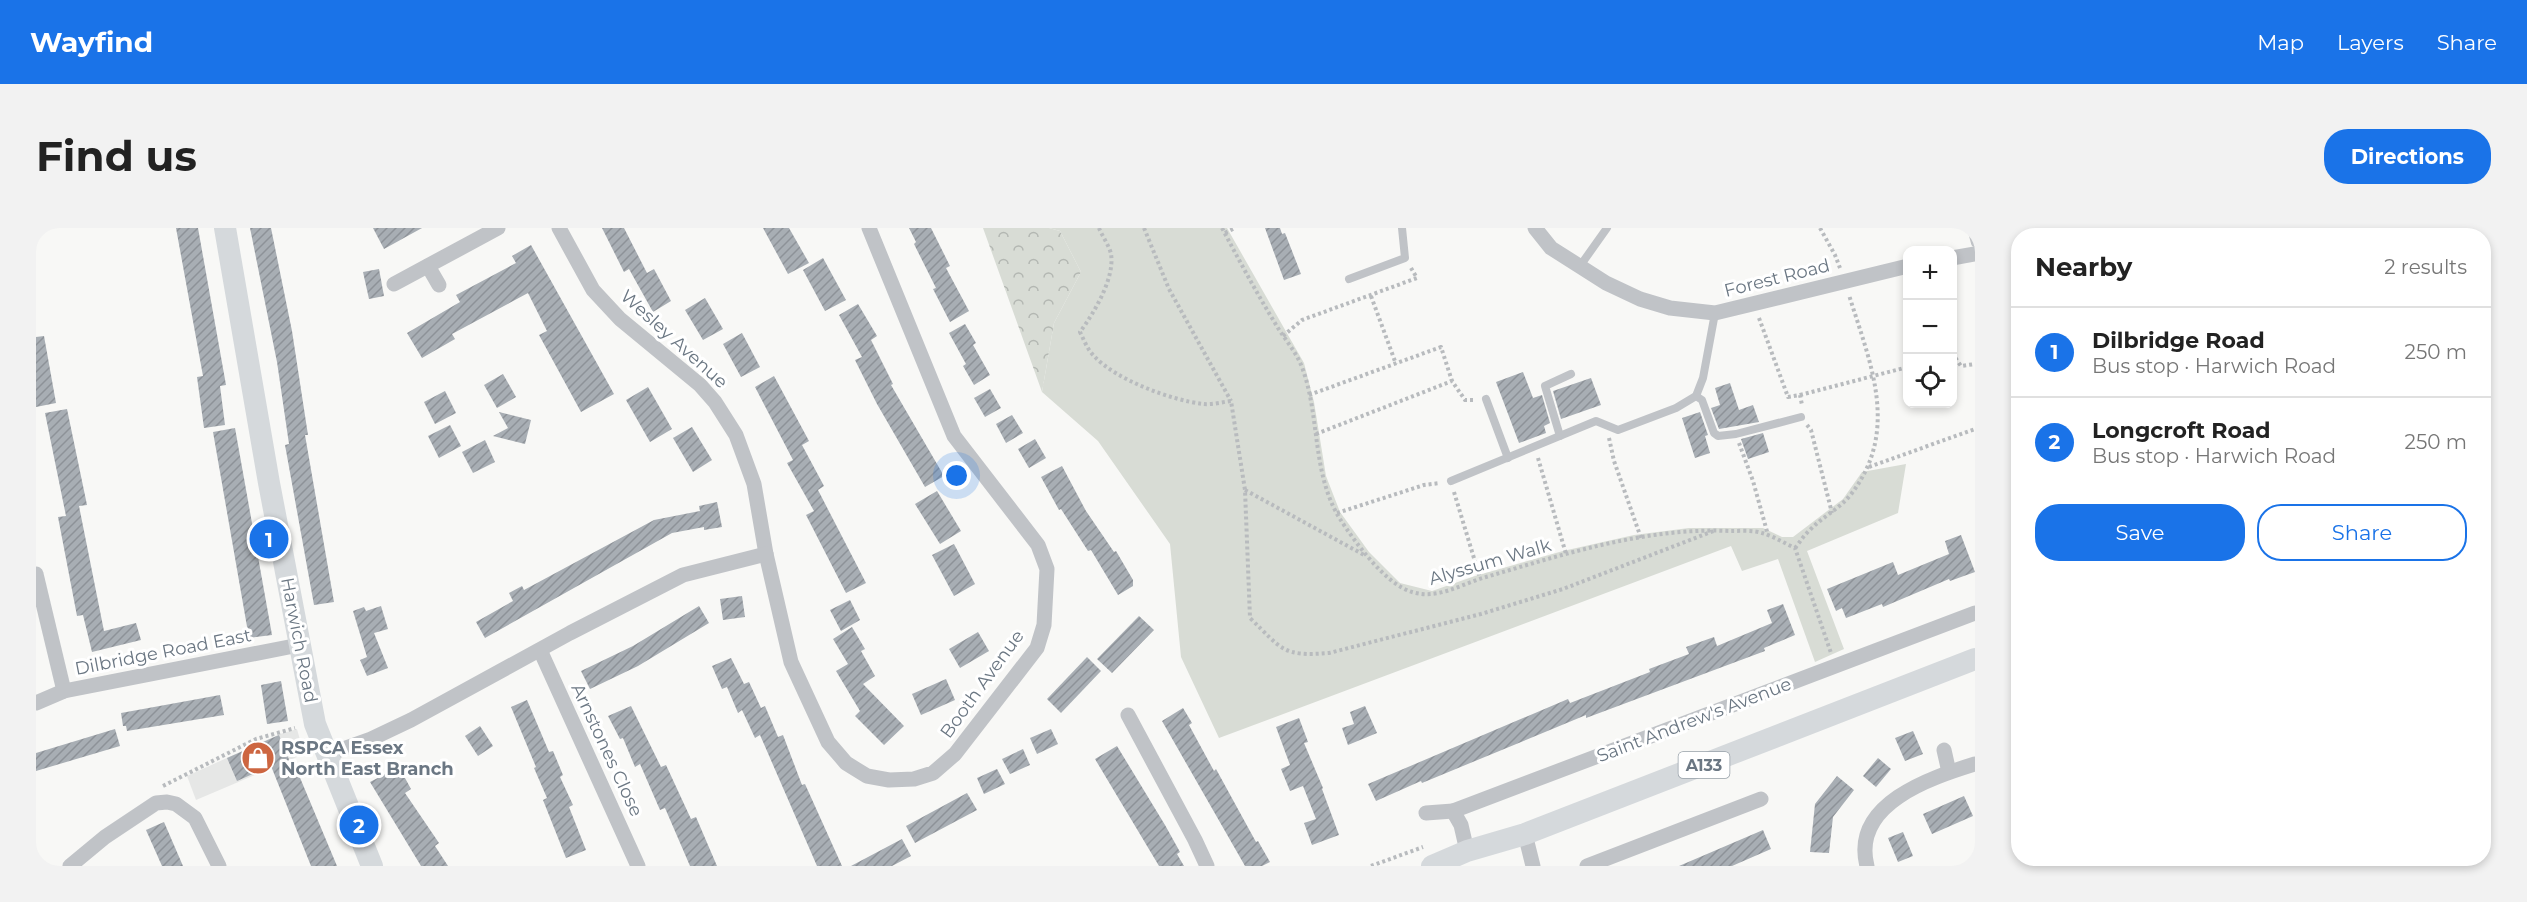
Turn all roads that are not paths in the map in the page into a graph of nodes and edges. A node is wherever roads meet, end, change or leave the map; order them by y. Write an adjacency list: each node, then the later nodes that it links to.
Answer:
1 (225, 228): 29 (main road, Harwich Road)
2 (498, 228): 12 (street)
3 (559, 228): 26 (street, Wesley Avenue)
4 (868, 228): 26 (street, Booth Avenue)
5 (1402, 228): 15 (lane)
6 (1534, 228): 13 (street, Forest Road)
7 (1607, 228): 13 (lane)
8 (1971, 228): 9 (lane)
9 (1975, 243)
10 (1975, 254): 11 (street)
11 (1957, 257)
12 (428, 266): 16 (street); 17 (street)
13 (1580, 266): 18 (street, Forest Road)
14 (1903, 267): 18 (street, Forest Road)
15 (1349, 279)
16 (394, 284)
17 (439, 285)
18 (1715, 313): 20 (lane)
19 (1571, 374): 23 (lane)
20 (1696, 396): 22 (lane); 23 (lane)
21 (1486, 399): 24 (lane)
22 (1801, 417)
23 (1560, 436): 24 (lane)
24 (1508, 458): 25 (lane)
25 (1451, 481)
26 (766, 554): 30 (street)
27 (36, 574): 32 (street)
28 (1975, 614): 40 (street, Saint Andrew's Avenue)
29 (299, 645): 32 (street, Dilbridge Road East); 36 (main road, Harwich Road)
30 (540, 650): 36 (street); 48 (street, Arnstones Close)
31 (1975, 659): 42 (main road, A133)
32 (64, 691): 33 (street, Dilbridge Road East)
33 (36, 704)
34 (1128, 716): 49 (street)
35 (1944, 750): 38 (street)
36 (326, 755): 47 (main road, Harwich Road)
37 (1975, 764): 38 (street)
38 (1949, 772): 52 (street)
39 (1761, 799): 51 (street)
40 (1453, 811): 41 (street, Saint Andrew's Avenue); 43 (street)
41 (1426, 813)
42 (1525, 834): 43 (main road, A133); 50 (street)
43 (1467, 851): 44 (main road, A133)
44 (1432, 855)
45 (69, 866): 46 (street)
46 (219, 866)
47 (372, 866)
48 (638, 866)
49 (1207, 866)
50 (1533, 866)
51 (1587, 866)
52 (1867, 866)

